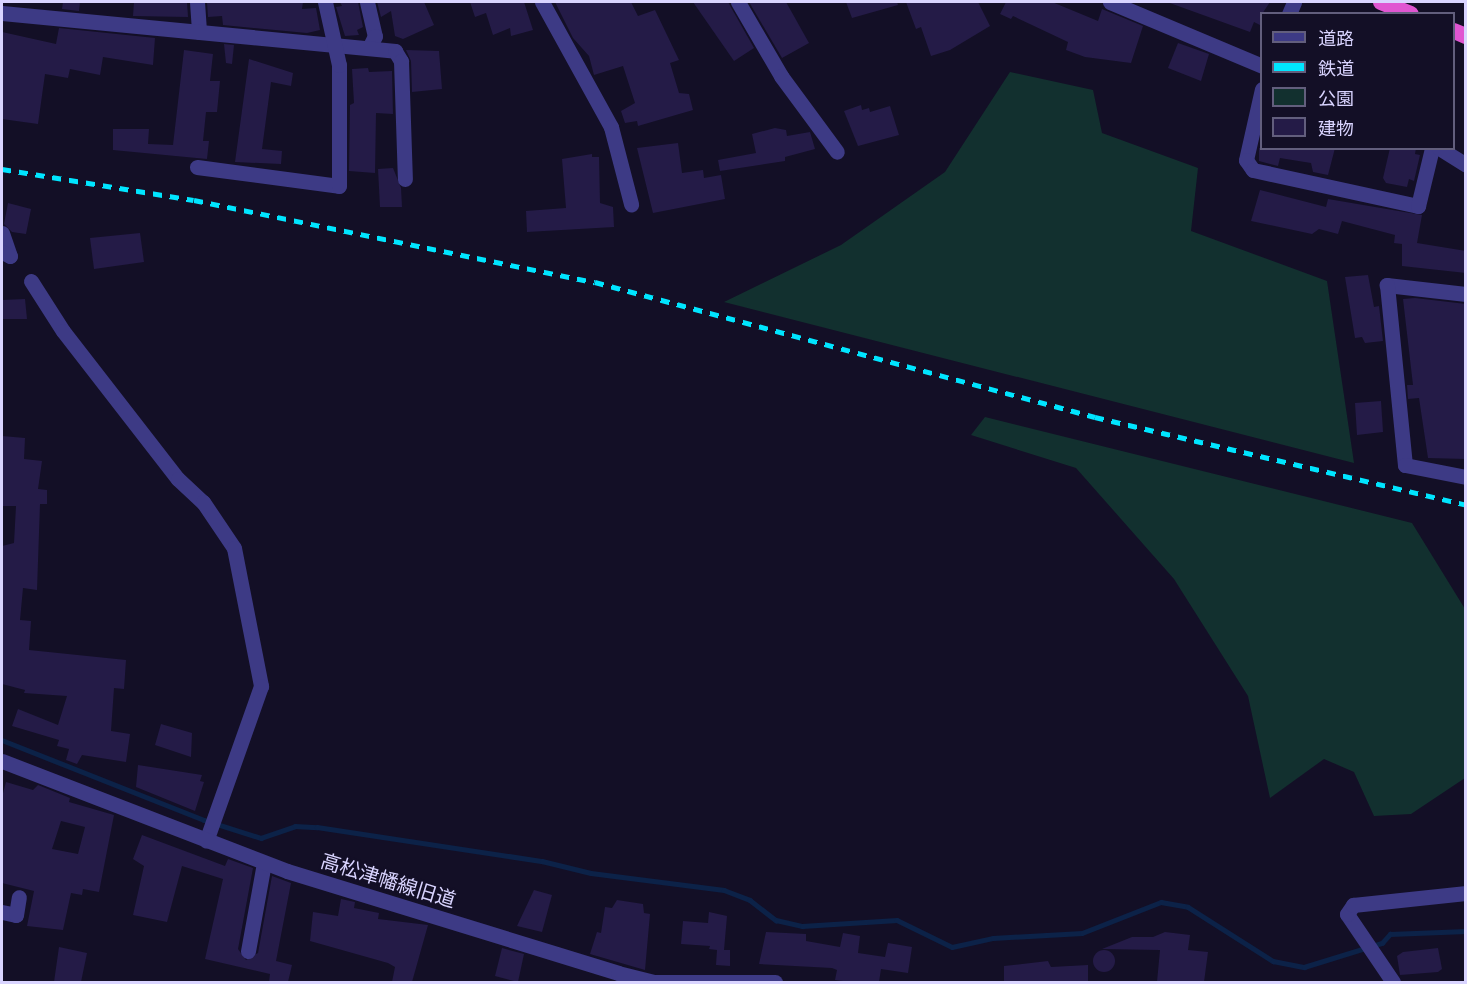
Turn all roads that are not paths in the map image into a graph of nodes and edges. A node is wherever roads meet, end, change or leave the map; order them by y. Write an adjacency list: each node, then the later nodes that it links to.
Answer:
1 (197, 2): 10 (street)
2 (325, 2): 11 (street)
3 (367, 2): 12 (street)
4 (542, 2): 21 (street)
5 (738, 2): 17 (street)
6 (1110, 2): 13 (street)
7 (1387, 2): 8 (highway)
8 (1407, 12)
9 (2, 13): 10 (street)
10 (199, 32): 11 (street)
11 (333, 44): 12 (street); 19 (street)
12 (369, 48): 20 (street)
13 (1260, 65)
14 (1260, 98): 15 (street)
15 (1432, 150)
16 (1442, 150): 18 (street)
17 (837, 153)
18 (1466, 165)
19 (197, 167)
20 (405, 180)
21 (631, 204)
22 (2, 233): 23 (street)
23 (2, 252)
24 (31, 281): 28 (street)
25 (1466, 294): 26 (street)
26 (1466, 477)
27 (2, 761): 28 (street, 高松津幡線旧道)
28 (208, 837): 29 (street, 高松津幡線旧道)
29 (264, 863): 33 (street); 34 (street, 高松津幡線旧道)
30 (1466, 893): 37 (street)
31 (19, 897): 32 (street)
32 (2, 912)
33 (248, 951)
34 (653, 982): 35 (street, 高松津幡線旧道)
35 (689, 982): 36 (street, 高松津幡線旧道)
36 (775, 982)
37 (1393, 982)

